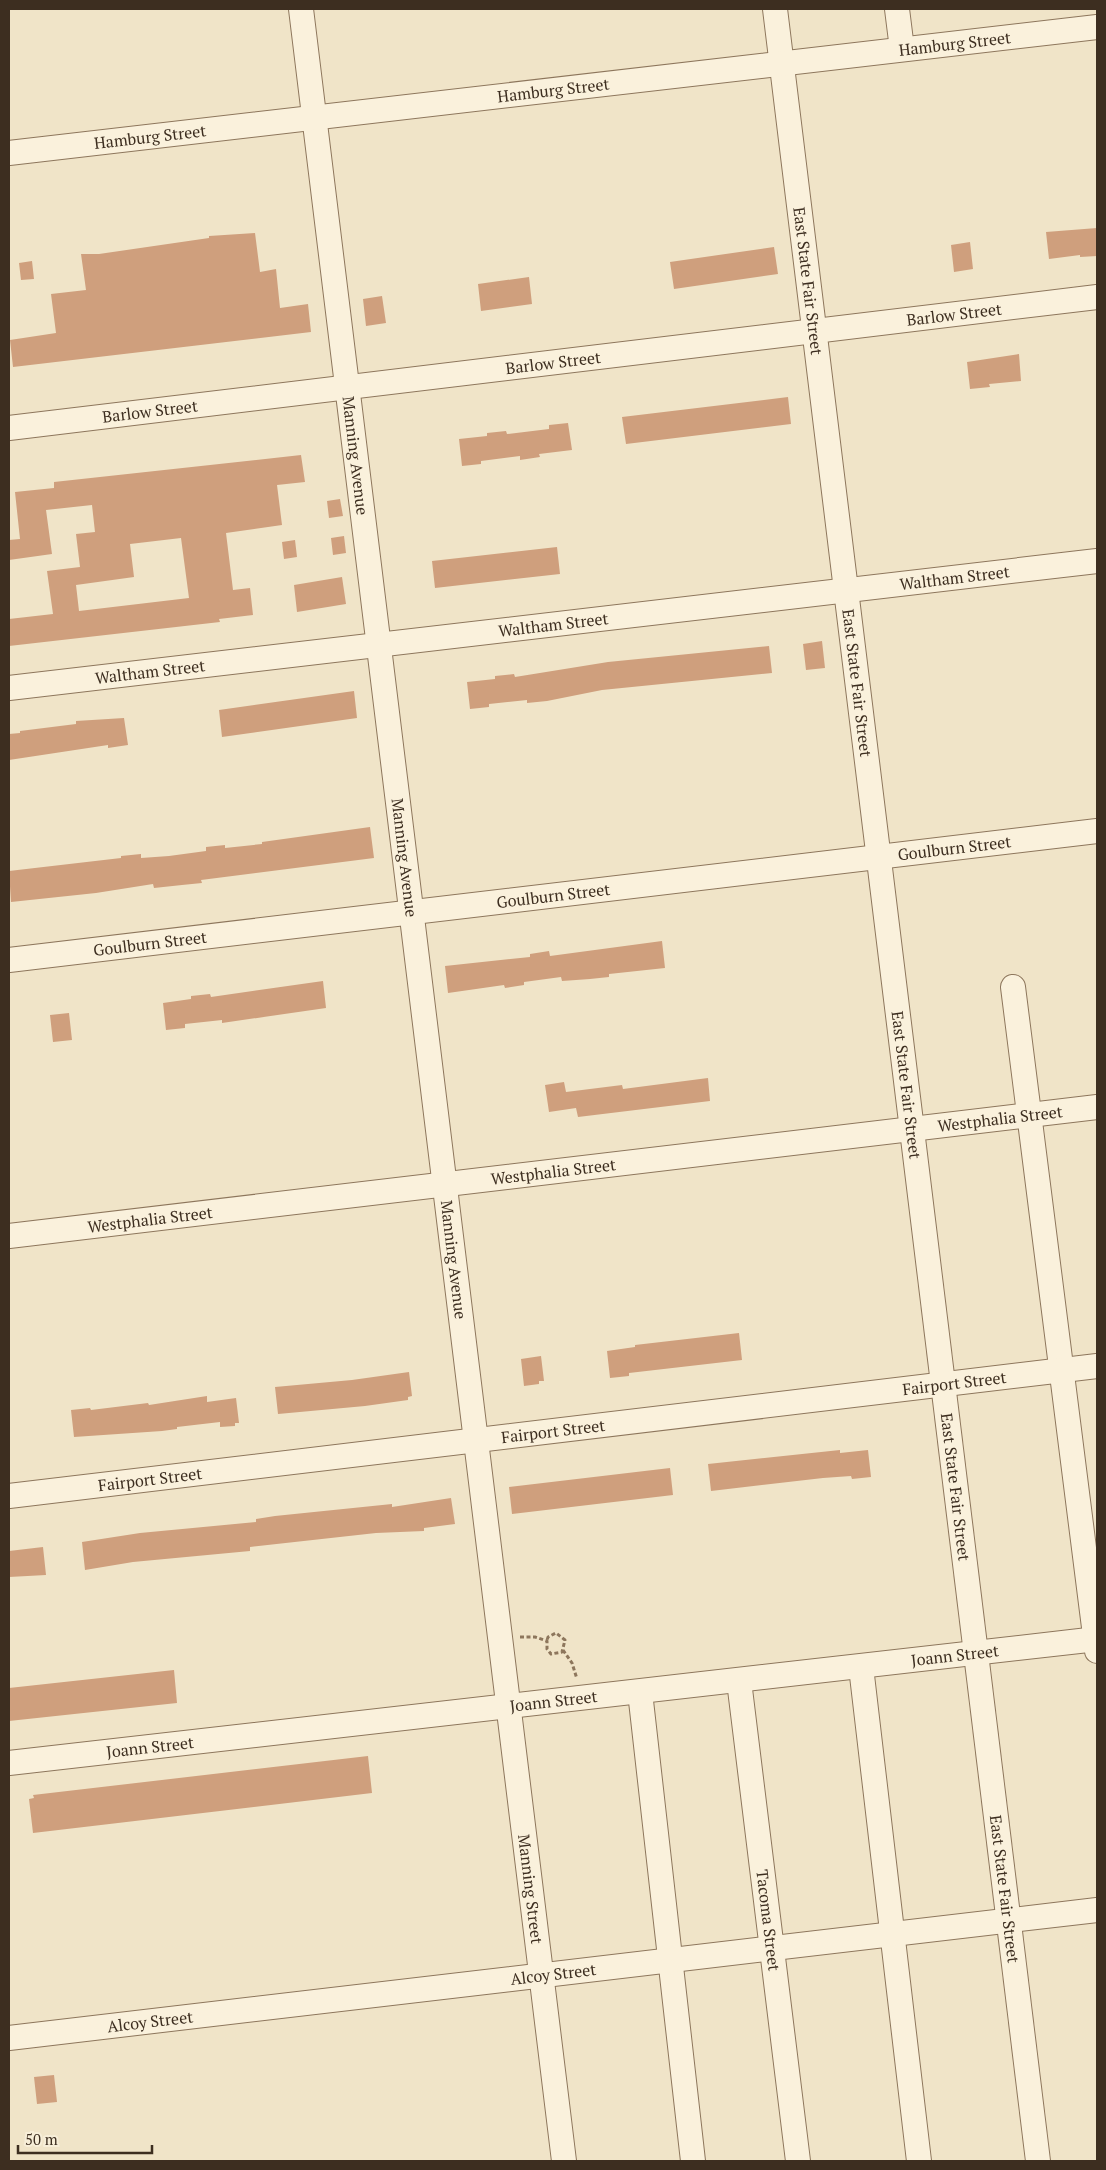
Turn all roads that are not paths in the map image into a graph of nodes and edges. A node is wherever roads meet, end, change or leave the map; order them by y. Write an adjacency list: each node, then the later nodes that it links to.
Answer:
1 (301, 9): 7 (street, Manning Avenue)
2 (775, 9): 6 (street, East State Fair Street)
3 (897, 9): 5 (street)
4 (1097, 27): 5 (street, Hamburg Street)
5 (902, 49): 6 (street, Hamburg Street)
6 (781, 62): 7 (street, Hamburg Street); 10 (street, East State Fair Street)
7 (314, 118): 8 (street, Hamburg Street); 11 (street, Manning Avenue)
8 (9, 152)
9 (1097, 297): 10 (street, Barlow Street)
10 (814, 331): 11 (street, Barlow Street); 14 (street, East State Fair Street)
11 (348, 388): 12 (street, Barlow Street); 15 (street, Manning Avenue)
12 (9, 428)
13 (1097, 561): 14 (street, Waltham Street)
14 (847, 591): 15 (street, Waltham Street); 18 (street, East State Fair Street)
15 (377, 644): 16 (street, Waltham Street); 19 (street, Manning Avenue)
16 (9, 688)
17 (1097, 831): 18 (street, Goulburn Street)
18 (880, 857): 19 (street, Goulburn Street); 24 (street, East State Fair Street)
19 (412, 913): 20 (street, Goulburn Street); 25 (street, Manning Avenue)
20 (9, 960)
21 (1013, 987): 23 (street)
22 (1097, 1108): 23 (street, Westphalia Street)
23 (1029, 1115): 24 (street, Westphalia Street); 28 (street)
24 (913, 1129): 25 (street, Westphalia Street); 29 (street, East State Fair Street)
25 (445, 1186): 26 (street, Westphalia Street); 30 (street, Manning Avenue)
26 (9, 1236)
27 (1097, 1366): 28 (street, Fairport Street)
28 (1060, 1370): 29 (street, Fairport Street); 32 (street)
29 (943, 1384): 30 (street, Fairport Street); 33 (street, East State Fair Street)
30 (475, 1440): 31 (street, Fairport Street); 37 (street, Manning Avenue)
31 (9, 1496)
32 (1097, 1643): 33 (street, Joann Street)
33 (976, 1654): 34 (street, Joann Street); 40 (street, East State Fair Street)
34 (861, 1667): 35 (street, Joann Street); 41 (street)
35 (739, 1680): 36 (street, Joann Street); 42 (street, Tacoma Street)
36 (640, 1692): 37 (street, Joann Street); 43 (street)
37 (508, 1707): 38 (street, Joann Street); 44 (street, Manning Street)
38 (9, 1763)
39 (1097, 1910): 40 (street, Alcoy Street)
40 (1008, 1921): 41 (street, Alcoy Street); 50 (street, East State Fair Street)
41 (892, 1934): 42 (street, Alcoy Street); 49 (street)
42 (772, 1948): 43 (street, Alcoy Street); 48 (street, Tacoma Street)
43 (670, 1960): 44 (street, Alcoy Street); 47 (street)
44 (541, 1975): 45 (street, Alcoy Street); 46 (street, Manning Street)
45 (9, 2038)
46 (564, 2161)
47 (693, 2161)
48 (798, 2161)
49 (919, 2161)
50 (1038, 2161)

